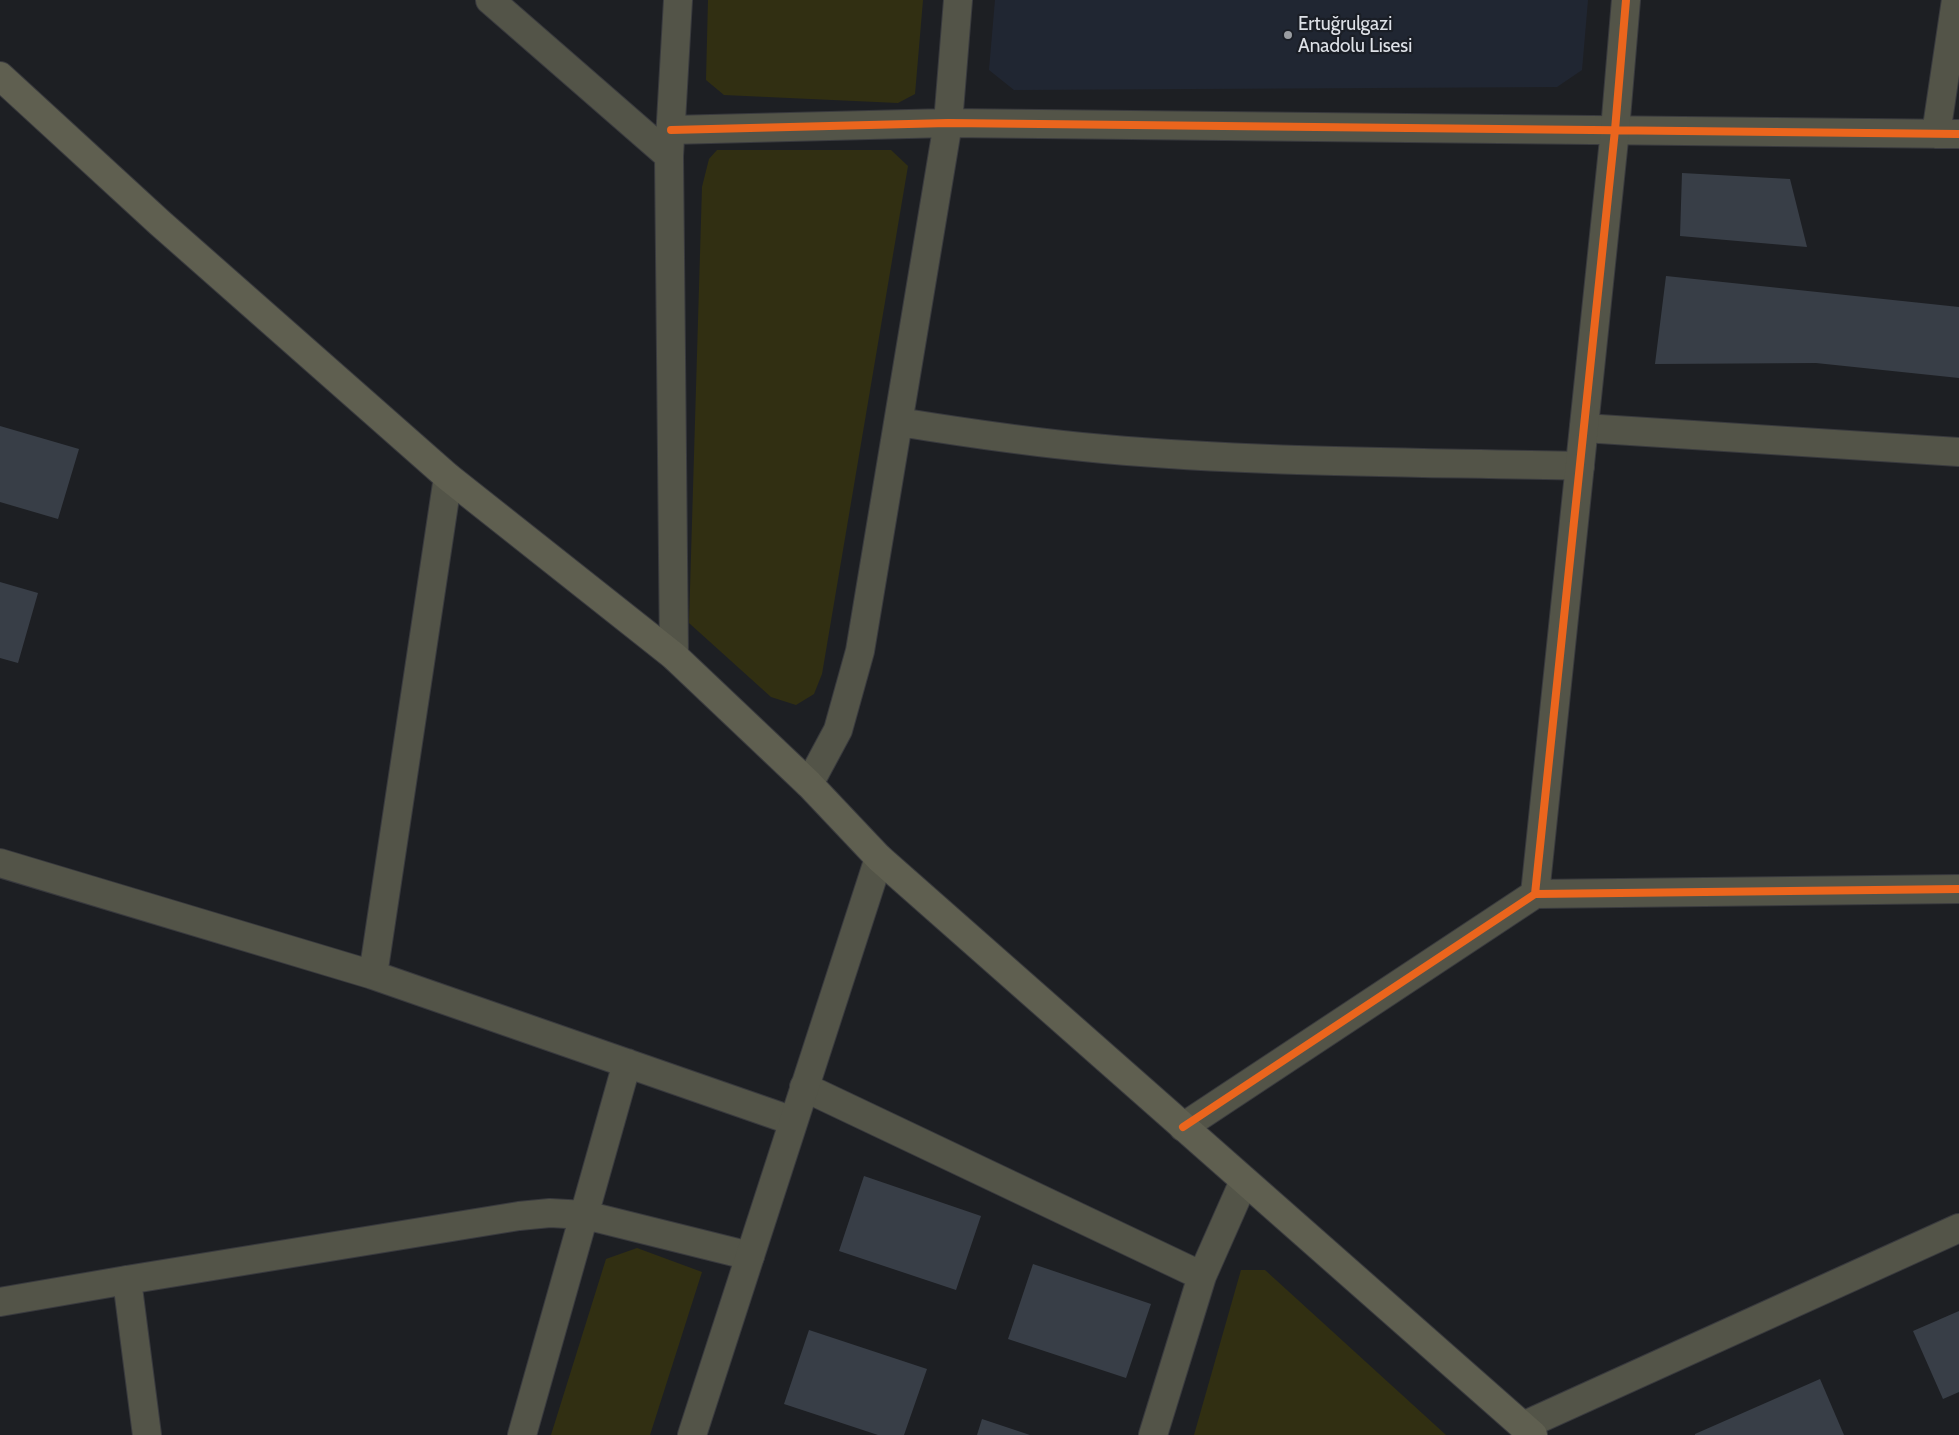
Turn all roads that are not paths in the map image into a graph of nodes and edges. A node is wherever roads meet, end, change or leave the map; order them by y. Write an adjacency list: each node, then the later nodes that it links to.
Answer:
1 (490, 0): 10 (street)
2 (678, 0): 10 (street)
3 (958, 0): 7 (street)
4 (1626, 0): 8 (street)
5 (1956, 0): 9 (street)
6 (0, 76): 15 (main road)
7 (948, 123): 8 (street); 10 (street); 11 (street)
8 (1615, 130): 9 (street); 12 (street)
9 (1947, 134)
10 (670, 143): 16 (street)
11 (899, 422): 14 (street); 17 (street)
12 (1584, 428): 13 (street); 14 (street)
13 (1959, 452)
14 (1580, 466): 21 (street)
15 (448, 477): 16 (main road); 22 (street)
16 (674, 656): 17 (main road)
17 (808, 784): 18 (main road)
18 (879, 858): 24 (street); 26 (main road)
19 (0, 863): 22 (street)
20 (1959, 889): 21 (street)
21 (1535, 894): 26 (street)
22 (373, 975): 23 (street)
23 (627, 1063): 25 (street); 28 (street)
24 (804, 1087): 25 (street); 31 (street)
25 (793, 1121): 30 (street)
26 (1183, 1127): 27 (main road)
27 (1244, 1181): 31 (street); 34 (main road)
28 (585, 1215): 30 (street); 32 (street); 36 (street)
29 (1959, 1228): 34 (street)
30 (750, 1256): 37 (street)
31 (1202, 1276): 38 (street)
32 (127, 1280): 33 (street); 35 (street)
33 (0, 1302)
34 (1528, 1430)
35 (147, 1435)
36 (522, 1435)
37 (692, 1435)
38 (1153, 1435)

